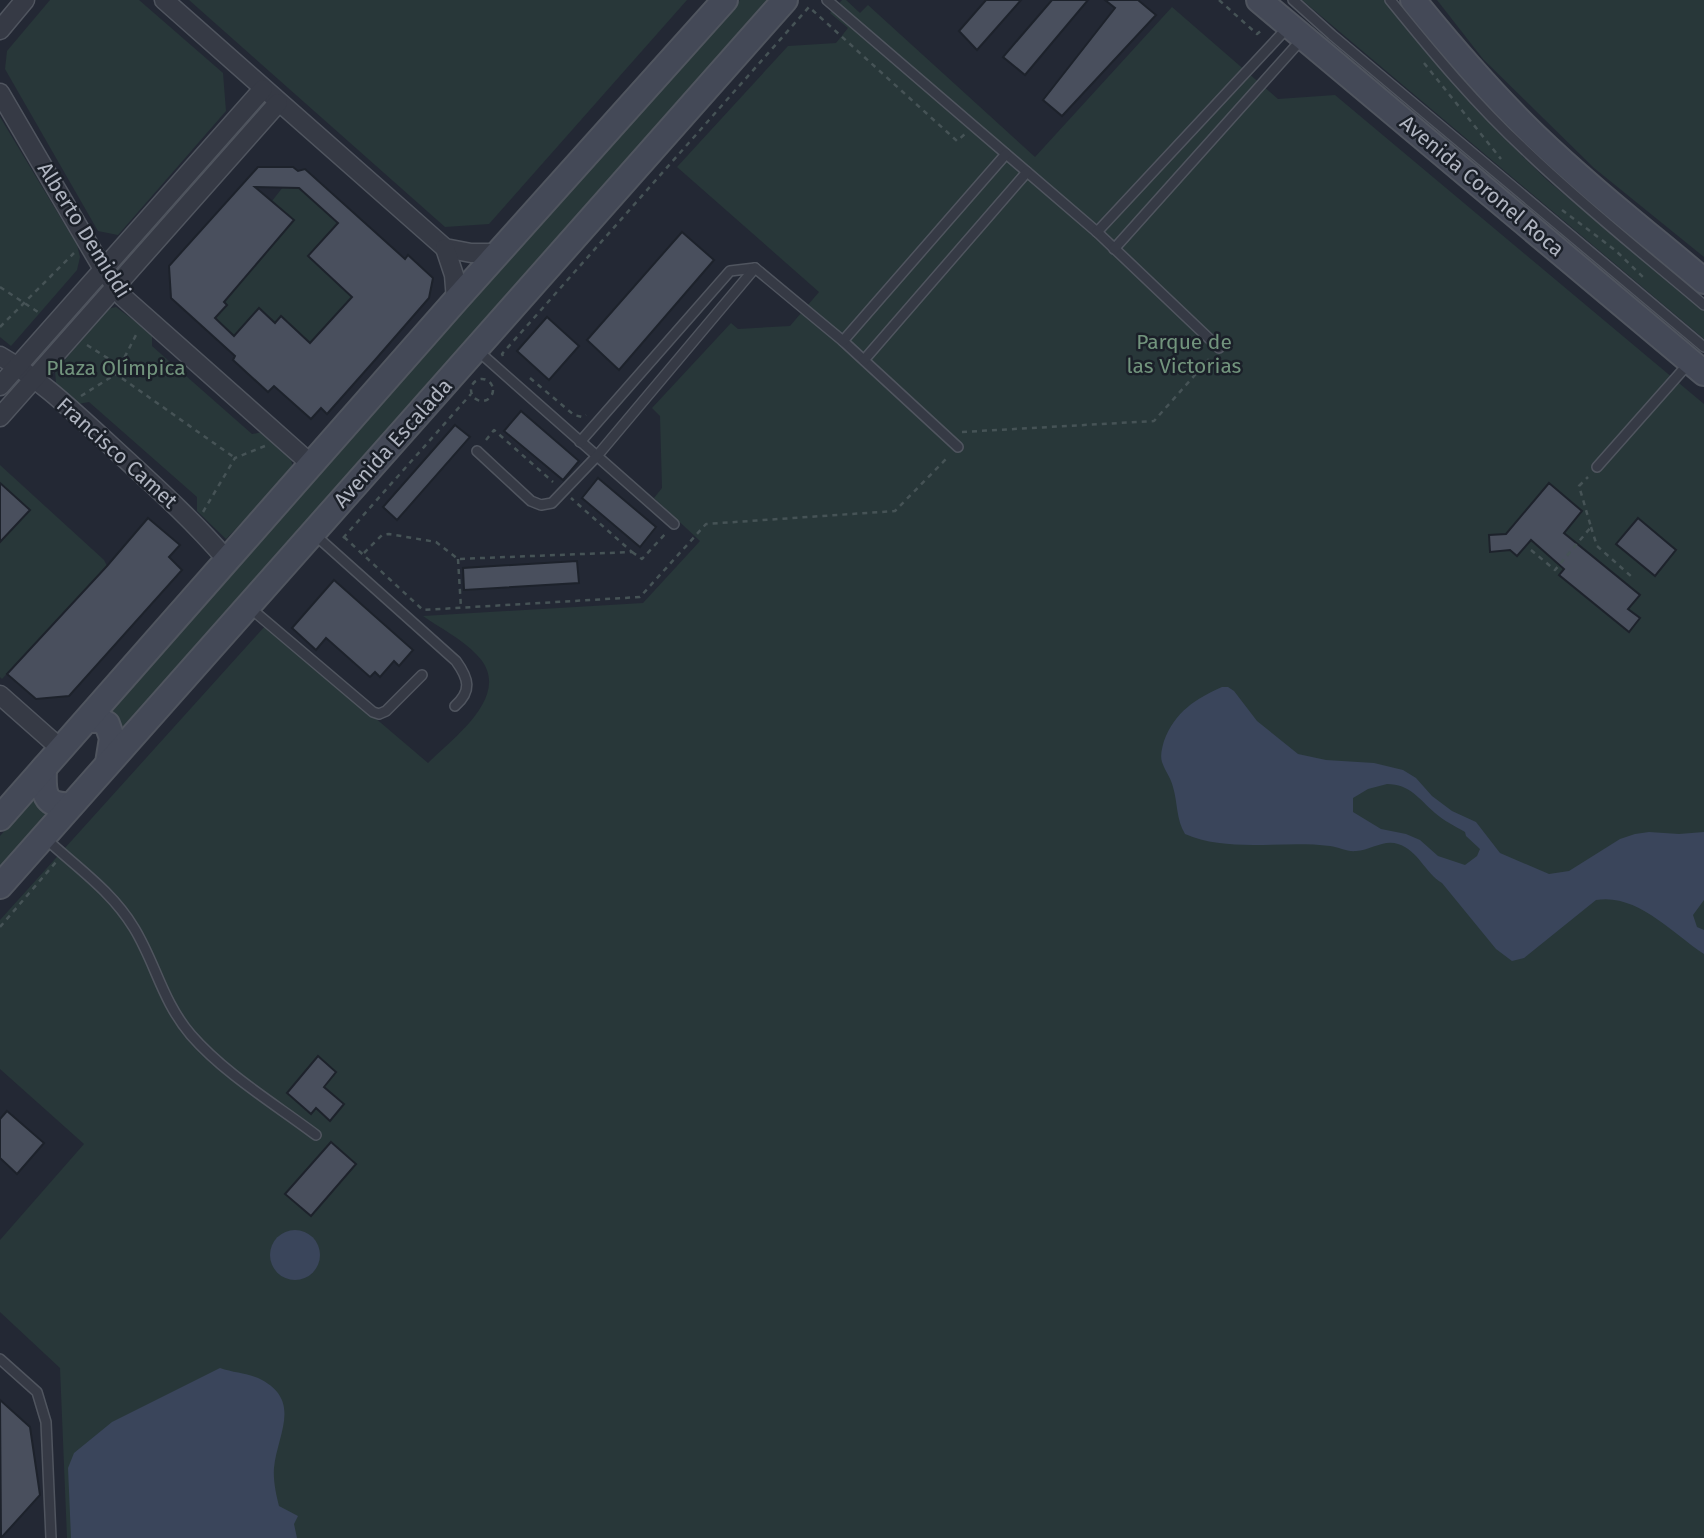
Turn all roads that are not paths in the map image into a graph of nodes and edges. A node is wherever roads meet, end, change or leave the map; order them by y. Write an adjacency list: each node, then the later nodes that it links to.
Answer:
1 (25, 0): 10 (street)
2 (164, 0): 12 (street)
3 (725, 0): 20 (main road)
4 (785, 0): 29 (main road, Avenida Escalada)
5 (827, 0): 15 (lane)
6 (1259, 0): 11 (main road, Avenida Coronel Roca)
7 (1293, 0): 32 (lane)
8 (1390, 0): 26 (lane)
9 (1413, 0): 23 (main road)
10 (0, 30)
11 (1297, 31): 17 (lane); 19 (lane); 32 (main road, Avenida Coronel Roca)
12 (263, 89): 14 (street); 22 (street)
13 (0, 93): 22 (street, Alberto Demiddi)
14 (278, 103): 18 (street); 24 (street)
15 (1006, 154): 16 (lane); 27 (lane)
16 (1027, 172): 17 (lane); 31 (lane)
17 (1097, 232): 19 (lane)
18 (446, 248): 20 (street); 25 (street)
19 (1114, 249): 28 (lane)
20 (497, 253): 25 (main road)
21 (755, 268): 27 (lane); 37 (lane); 40 (lane)
22 (103, 269): 24 (street, Alberto Demiddi); 33 (street)
23 (1704, 281)
24 (115, 287): 34 (street); 41 (street, Alberto Demiddi)
25 (456, 300): 41 (main road)
26 (1704, 305)
27 (843, 341): 31 (lane)
28 (1219, 348)
29 (475, 349): 37 (lane); 44 (main road, Avenida Escalada)
30 (0, 356): 33 (street, Francisco Camet)
31 (864, 360): 38 (lane)
32 (1699, 361): 42 (lane)
33 (18, 366): 34 (street, Francisco Camet); 35 (street)
34 (33, 379): 36 (street); 45 (street, Francisco Camet)
35 (0, 386)
36 (0, 417)
37 (580, 442): 40 (lane)
38 (958, 447)
39 (477, 451): 40 (lane)
40 (597, 456): 43 (lane)
41 (310, 464): 45 (main road)
42 (1597, 467)
43 (674, 524)
44 (313, 533): 46 (main road, Avenida Escalada); 49 (lane)
45 (226, 559): 50 (main road)
46 (248, 606): 47 (lane); 52 (main road, Avenida Escalada)
47 (422, 675)
48 (0, 695): 51 (street)
49 (455, 706)
50 (88, 720): 51 (main road); 52 (main road)
51 (61, 749): 53 (main road)
52 (108, 763): 54 (main road, Avenida Escalada)
53 (44, 768): 54 (main road); 55 (main road)
54 (71, 805): 56 (main road, Avenida Escalada)
55 (0, 818)
56 (43, 836): 57 (main road, Avenida Escalada); 58 (lane)
57 (0, 886)
58 (316, 1135)
59 (0, 1359): 60 (lane)
60 (51, 1538)

